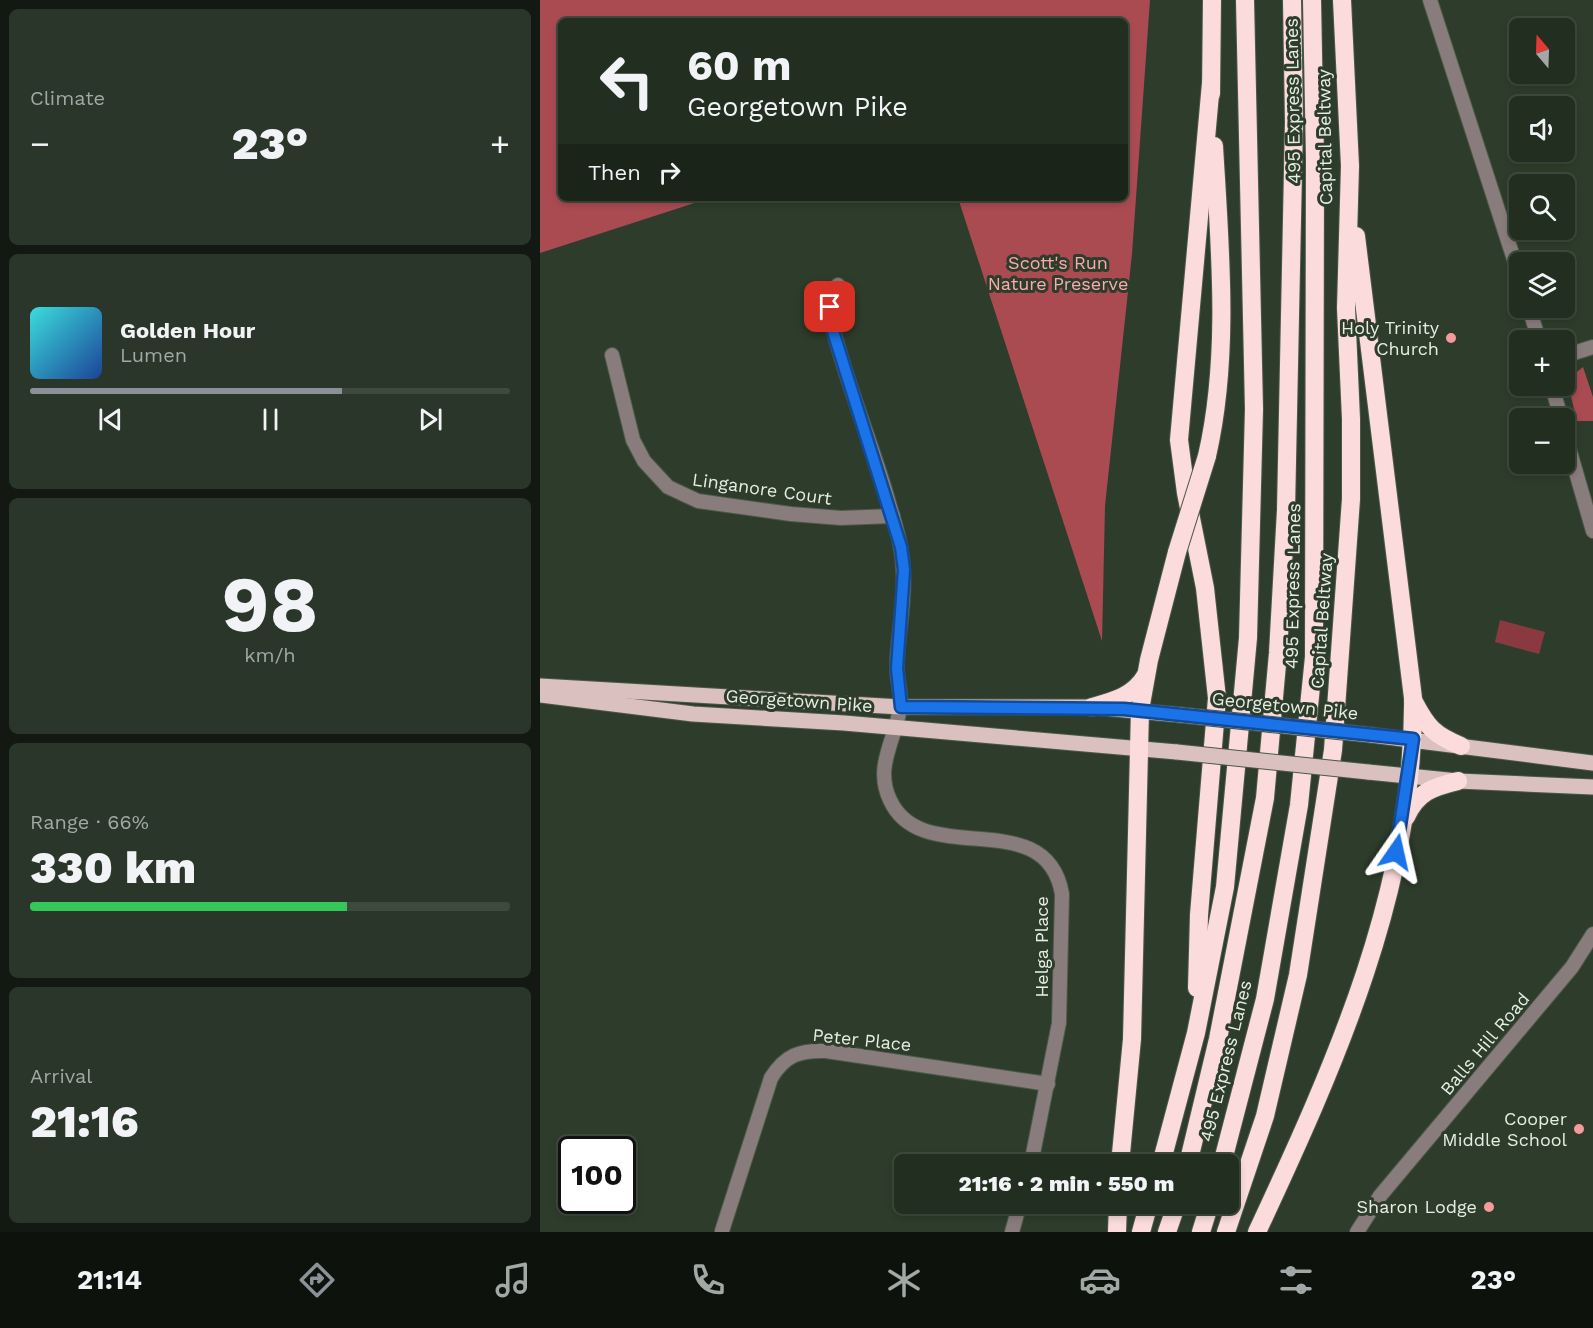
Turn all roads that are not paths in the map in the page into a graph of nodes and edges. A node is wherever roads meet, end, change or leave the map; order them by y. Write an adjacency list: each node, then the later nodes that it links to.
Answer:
1 (1212, 0): 7 (highway)
2 (1245, 0): 34 (highway)
3 (1292, 0): 39 (highway, 495 Express Lanes)
4 (1312, 0): 40 (highway, 495 Express Lanes)
5 (1342, 0): 8 (highway, Capital Beltway)
6 (1430, 0): 9 (street)
7 (1211, 83): 17 (highway, bridge); 34 (highway)
8 (1350, 166): 20 (highway); 52 (highway, Capital Beltway)
9 (1512, 252)
10 (838, 285): 15 (street)
11 (1593, 347): 12 (street)
12 (1575, 353)
13 (612, 355): 15 (street, Linganore Court)
14 (1575, 469): 16 (street)
15 (892, 516): 21 (street)
16 (1593, 531)
17 (1146, 673): 22 (highway); 23 (highway)
18 (540, 686): 21 (main road, Georgetown Pike)
19 (540, 696): 24 (main road, Georgetown Pike)
20 (1413, 698): 25 (highway); 26 (highway)
21 (901, 707): 22 (main road, Georgetown Pike); 24 (street, Helga Place)
22 (1092, 707): 23 (main road, Georgetown Pike)
23 (1140, 710): 25 (main road, Georgetown Pike, bridge); 27 (highway)
24 (894, 727): 27 (main road, Georgetown Pike); 35 (street, Helga Place)
25 (1413, 739): 26 (main road, Georgetown Pike); 29 (highway)
26 (1461, 746): 28 (main road, Georgetown Pike)
27 (1139, 748): 29 (main road, Georgetown Pike, bridge); 37 (highway)
28 (1593, 763)
29 (1408, 776): 30 (main road, Georgetown Pike); 32 (highway)
30 (1458, 781): 31 (main road, Georgetown Pike); 32 (highway)
31 (1593, 787)
32 (1401, 830): 53 (highway)
33 (1593, 934): 54 (street, Balls Hill Road)
34 (1196, 1033): 38 (highway)
35 (1048, 1084): 36 (street, Helga Place); 46 (street, Peter Place)
36 (1033, 1154)
37 (1121, 1154)
38 (1164, 1154)
39 (1190, 1154)
40 (1225, 1154)
41 (1017, 1214): 47 (street)
42 (1118, 1214): 48 (highway)
43 (1146, 1214): 49 (highway)
44 (1173, 1214): 50 (highway)
45 (1206, 1214): 51 (highway)
46 (722, 1231)
47 (1012, 1232)
48 (1117, 1232)
49 (1141, 1232)
50 (1167, 1232)
51 (1200, 1232)
52 (1226, 1232)
53 (1257, 1232)
54 (1357, 1232)

